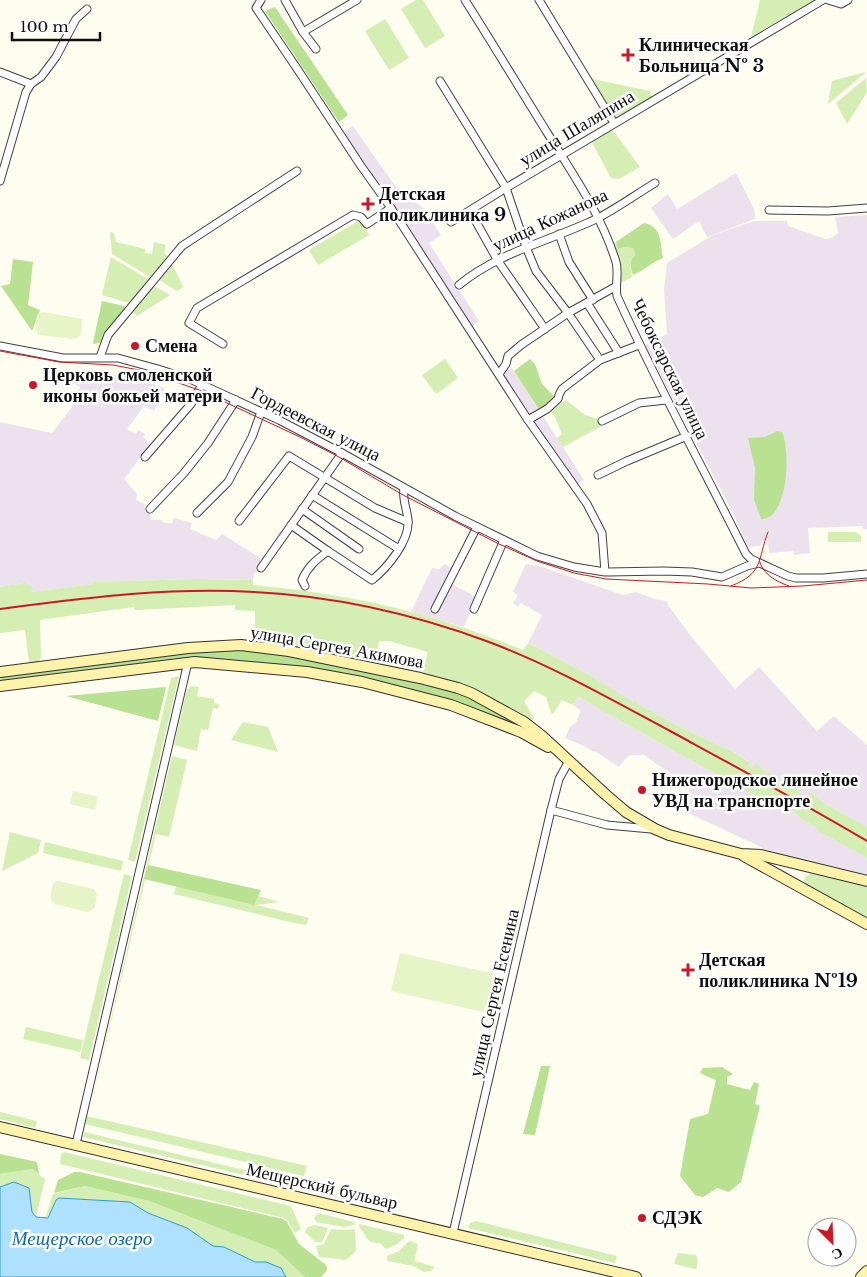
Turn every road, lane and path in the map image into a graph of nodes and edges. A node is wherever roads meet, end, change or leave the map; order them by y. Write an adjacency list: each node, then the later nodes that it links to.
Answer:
1 (261, 0): 21 (street)
2 (285, 0): 10 (street)
3 (357, 0): 10 (street)
4 (465, 0): 16 (street, Чебоксарская улица)
5 (539, 0): 15 (street)
6 (823, 0): 15 (street, улица Шаляпина)
7 (828, 0): 8 (street)
8 (848, 0)
9 (87, 9): 14 (street)
10 (304, 32): 11 (street)
11 (316, 49)
12 (0, 72): 14 (street)
13 (440, 80): 20 (street)
14 (31, 84): 18 (street)
15 (614, 123): 16 (street, улица Шаляпина)
16 (561, 156): 20 (street, улица Шаляпина); 25 (street, Чебоксарская улица)
17 (298, 171): 39 (street)
18 (0, 181)
19 (655, 183): 25 (street, улица Кожанова)
20 (506, 188): 24 (street, улица Шаляпина); 28 (street)
21 (391, 208): 35 (street); 41 (street)
22 (867, 208): 23 (street)
23 (769, 210)
24 (470, 211): 26 (street, улица Шаляпина); 29 (street)
25 (597, 219): 27 (street, улица Кожанова); 31 (street, Чебоксарская улица)
26 (451, 222)
27 (559, 234): 28 (street, улица Кожанова); 32 (street)
28 (526, 247): 29 (street, улица Кожанова); 33 (street)
29 (498, 260): 30 (street, улица Кожанова); 34 (street)
30 (459, 285)
31 (615, 286): 32 (street); 36 (street, Чебоксарская улица)
32 (590, 302): 33 (street); 38 (street)
33 (568, 313): 34 (street); 40 (street)
34 (545, 328): 41 (street)
35 (224, 344)
36 (639, 345): 38 (street); 44 (street, Чебоксарская улица)
37 (0, 346): 39 (street, Гордеевская улица)
38 (619, 353): 40 (street)
39 (100, 357): 42 (street, Гордеевская улица)
40 (600, 360): 46 (street)
41 (499, 374): 46 (street)
42 (202, 385): 43 (street, Гордеевская улица); 50 (street)
43 (236, 400): 45 (street, Гордеевская улица); 55 (street)
44 (666, 400): 47 (street); 48 (street, Чебоксарская улица)
45 (261, 412): 49 (street, Гордеевская улица); 57 (street)
46 (528, 420): 68 (street)
47 (602, 421)
48 (687, 436): 51 (street); 66 (street, Чебоксарская улица)
49 (342, 453): 52 (street); 53 (street, Гордеевская улица)
50 (145, 457)
51 (598, 475)
52 (325, 477): 54 (street); 58 (street); 59 (street)
53 (404, 488): 59 (street); 61 (street, Гордеевская улица)
54 (312, 495): 56 (street); 64 (street)
55 (150, 509)
56 (302, 509): 60 (street); 63 (street)
57 (197, 513)
58 (239, 521)
59 (408, 522): 64 (street)
60 (291, 525): 65 (street); 67 (street)
61 (477, 527): 62 (street, Гордеевская улица); 71 (street)
62 (504, 540): 68 (street, Гордеевская улица); 72 (street)
63 (359, 549)
64 (399, 549): 65 (street)
65 (328, 552): 70 (street)
66 (759, 563): 68 (street, Гордеевская улица); 69 (street)
67 (261, 568)
68 (606, 572)
69 (867, 574)
70 (305, 586)
71 (435, 609)
72 (474, 609)
73 (188, 662): 75 (main road, улица Сергея Акимова); 76 (main road, улица Сергея Акимова); 86 (street)
74 (0, 672): 76 (main road, улица Сергея Акимова)
75 (0, 686)
76 (523, 728): 77 (main road, улица Сергея Акимова)
77 (569, 762): 78 (street, улица Сергея Есенина); 79 (main road, улица Сергея Акимова)
78 (551, 810): 79 (street); 87 (street, улица Сергея Есенина)
79 (655, 829): 80 (main road, улица Сергея Акимова)
80 (741, 854): 81 (main road, улица Сергея Акимова); 83 (main road, улица Сергея Акимова)
81 (808, 867): 82 (main road, улица Сергея Акимова); 83 (main road)
82 (867, 881)
83 (800, 887): 84 (main road, улица Сергея Акимова)
84 (867, 924)
85 (0, 1127): 86 (main road, Мещерский бульвар)
86 (76, 1144): 87 (main road, Мещерский бульвар)
87 (453, 1233): 89 (main road, Мещерский бульвар)
88 (867, 1271): 90 (main road)
89 (636, 1277)
90 (861, 1277)

